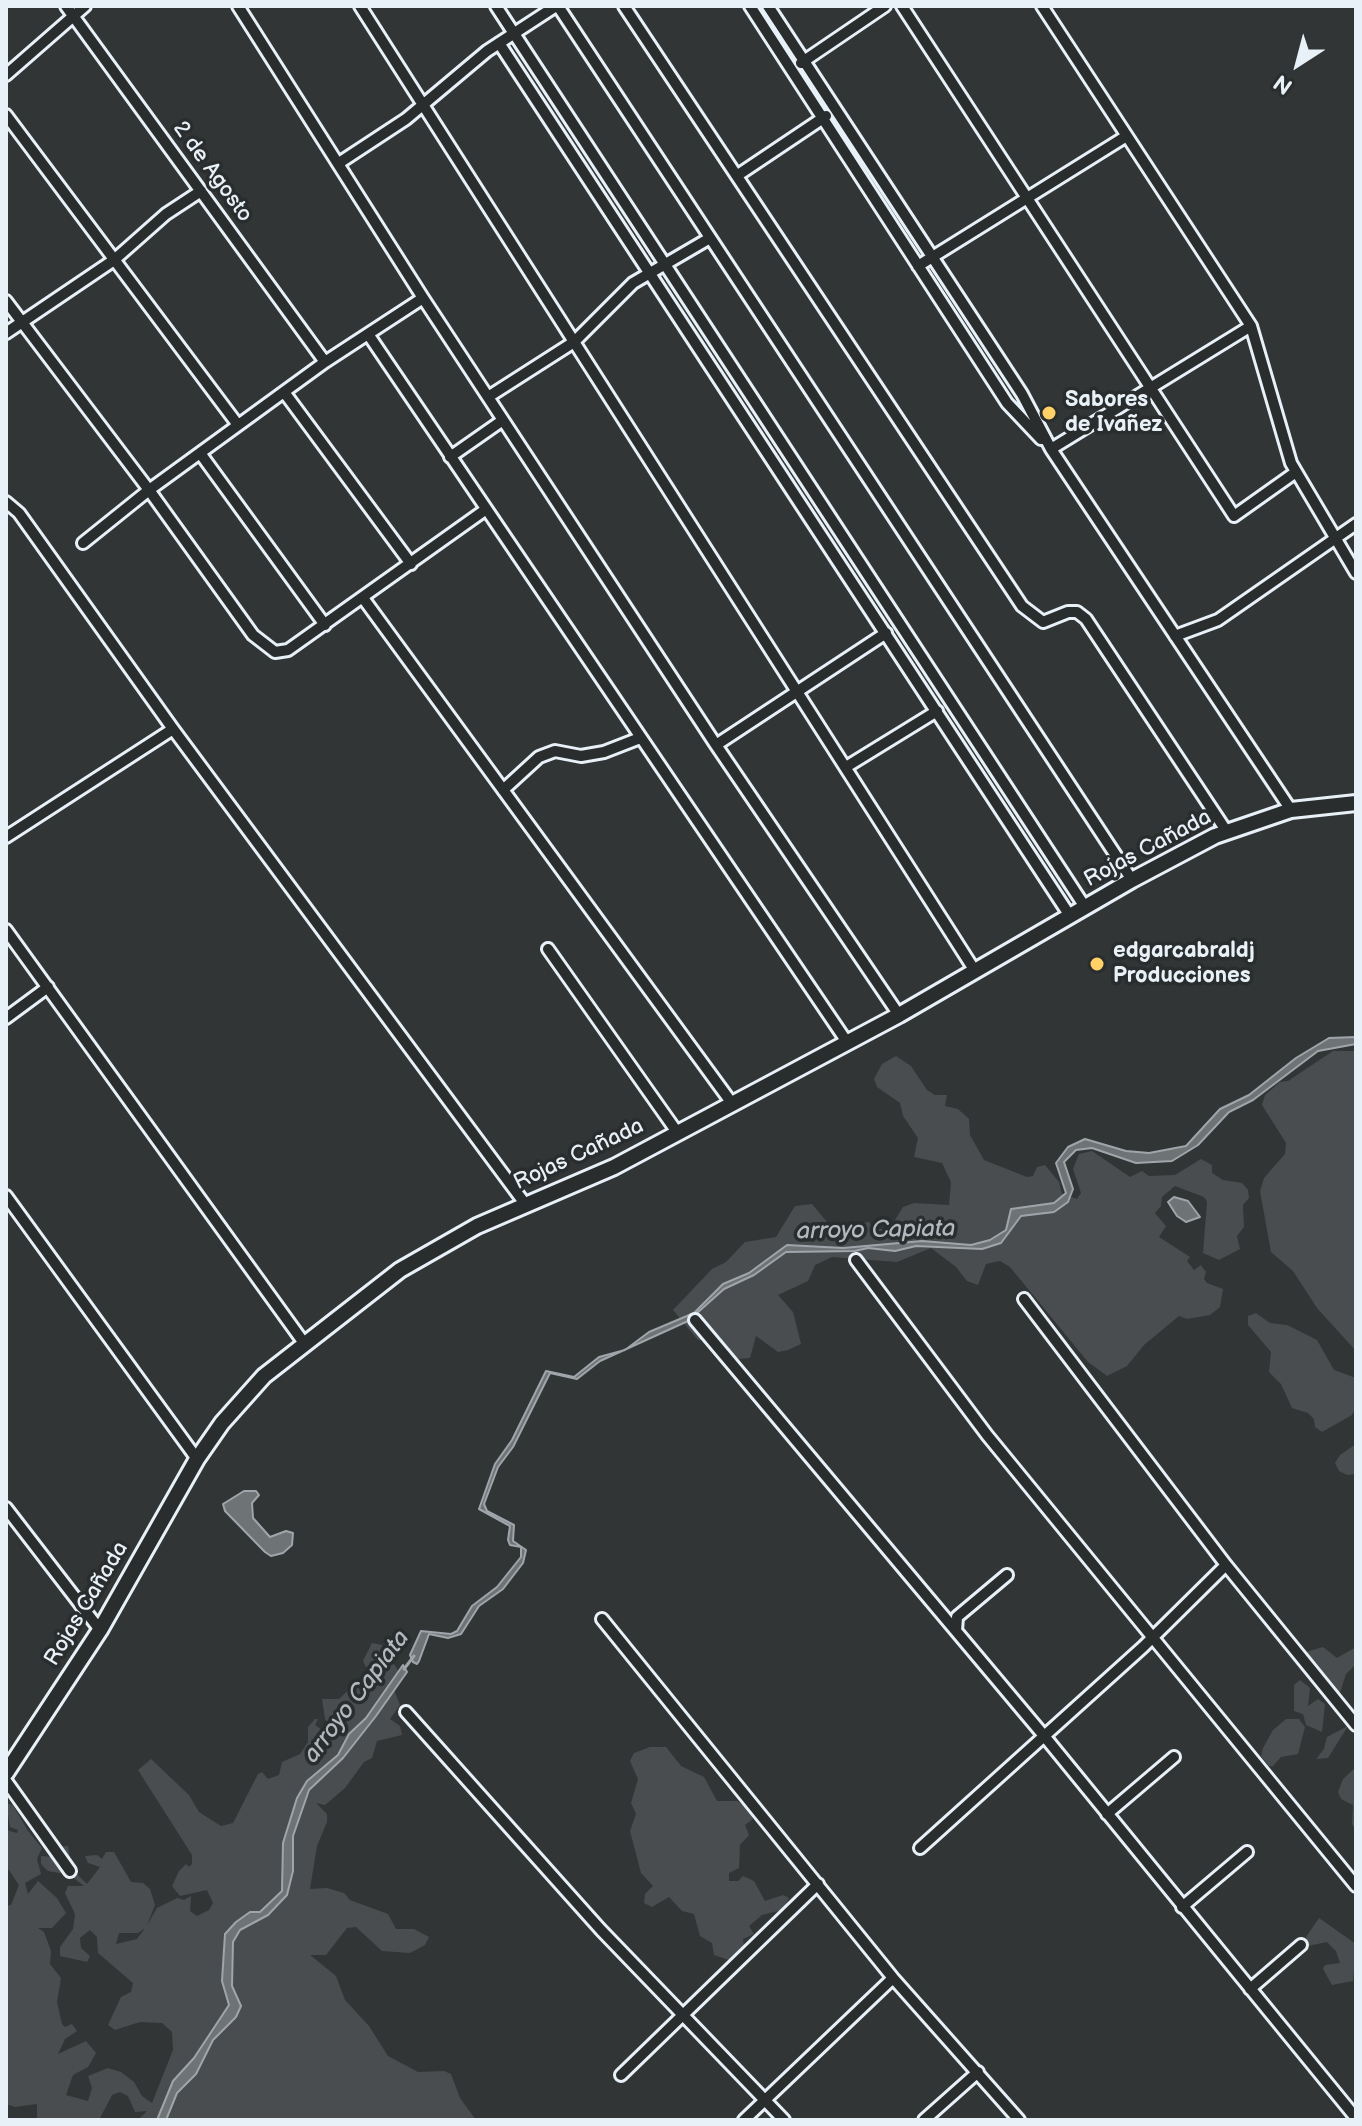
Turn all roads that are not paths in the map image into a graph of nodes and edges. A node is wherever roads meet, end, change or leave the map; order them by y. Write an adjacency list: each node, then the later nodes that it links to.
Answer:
1 (85, 6): 12 (street)
2 (238, 6): 23 (street)
3 (360, 6): 18 (street)
4 (496, 6): 13 (street)
5 (557, 6): 13 (street); 27 (street)
6 (624, 6): 24 (street)
7 (750, 6): 16 (street)
8 (768, 6): 15 (street)
9 (885, 6): 15 (street)
10 (902, 6): 26 (street)
11 (1042, 6): 22 (street)
12 (69, 10): 17 (street); 25 (street, 2 de Agosto)
13 (514, 34): 14 (street); 30 (street)
14 (499, 43): 18 (street); 32 (street)
15 (804, 61): 16 (street); 19 (street)
16 (791, 69): 21 (street)
17 (6, 75)
18 (423, 104): 23 (street); 39 (street)
19 (836, 110): 21 (street); 28 (street)
20 (6, 115): 29 (street)
21 (823, 118): 24 (street); 31 (street)
22 (1125, 137): 26 (street); 36 (street)
23 (339, 163): 33 (street)
24 (738, 175): 71 (street)
25 (201, 191): 29 (street); 40 (street, 2 de Agosto)
26 (1026, 196): 28 (street); 41 (street)
27 (710, 238): 30 (street); 73 (street)
28 (932, 257): 31 (street); 46 (street)
29 (114, 260): 35 (street); 45 (street)
30 (664, 265): 32 (street); 74 (street)
31 (918, 266): 46 (street)
32 (650, 273): 39 (street); 60 (street)
33 (423, 298): 38 (street); 43 (street)
34 (6, 301): 35 (street)
35 (23, 324): 37 (street); 50 (street)
36 (1251, 326): 41 (street); 49 (street)
37 (6, 333)
38 (368, 334): 40 (street); 48 (street)
39 (574, 342): 43 (street); 62 (street)
40 (325, 362): 42 (street)
41 (1151, 387): 46 (street); 49 (street)
42 (284, 392): 45 (street); 56 (street)
43 (488, 397): 44 (street)
44 (503, 420): 48 (street); 66 (street)
45 (238, 425): 47 (street)
46 (1051, 449): 61 (street)
47 (200, 453): 50 (street); 59 (street)
48 (450, 457): 52 (street)
49 (1296, 472): 54 (street)
50 (149, 490): 55 (street); 59 (street)
51 (6, 502): 64 (street)
52 (485, 510): 56 (street); 65 (street)
53 (1356, 524): 54 (street)
54 (1333, 538): 57 (street); 61 (street)
55 (83, 543)
56 (411, 564): 58 (street)
57 (1356, 573)
58 (363, 598): 59 (street); 68 (street)
59 (325, 625)
60 (886, 633): 62 (street); 63 (street)
61 (1175, 636): 70 (street)
62 (797, 691): 66 (street); 67 (street)
63 (937, 711): 67 (street); 75 (street)
64 (173, 729): 72 (street); 86 (street)
65 (640, 738): 68 (street); 82 (street)
66 (716, 745): 80 (street)
67 (846, 767): 78 (street)
68 (503, 790): 83 (street)
69 (1356, 803): 70 (main road, Rojas Cañada)
70 (1291, 810): 71 (main road, Rojas Cañada)
71 (1227, 832): 73 (main road, Rojas Cañada)
72 (6, 837)
73 (1132, 880): 74 (main road, Rojas Cañada)
74 (1085, 907): 75 (main road, Rojas Cañada)
75 (1070, 916): 78 (main road, Rojas Cañada)
76 (6, 930): 79 (street)
77 (548, 949): 84 (street)
78 (975, 971): 80 (main road, Rojas Cañada)
79 (48, 987): 81 (street); 90 (street)
80 (899, 1015): 82 (main road, Rojas Cañada)
81 (6, 1018)
82 (847, 1042): 83 (main road, Rojas Cañada)
83 (731, 1102): 84 (main road, Rojas Cañada)
84 (677, 1132): 86 (main road, Rojas Cañada)
85 (6, 1196): 91 (street)
86 (526, 1205): 90 (main road, Rojas Cañada)
87 (856, 1260): 98 (street)
88 (1024, 1299): 93 (street)
89 (695, 1320): 97 (street)
90 (304, 1343): 91 (main road, Rojas Cañada)
91 (197, 1459): 96 (main road, Rojas Cañada)
92 (6, 1508): 96 (street)
93 (1226, 1565): 98 (street); 100 (street)
94 (1007, 1575): 97 (street)
95 (602, 1619): 109 (street)
96 (100, 1630): 103 (main road, Rojas Cañada)
97 (956, 1631): 101 (street)
98 (1151, 1637): 101 (street); 110 (street)
99 (406, 1712): 115 (street)
100 (1356, 1725)
101 (1045, 1737): 105 (street); 106 (street)
102 (1174, 1757): 105 (street)
103 (6, 1773)
104 (6, 1781): 108 (street)
105 (1107, 1814): 111 (street)
106 (920, 1848)
107 (1247, 1852): 111 (street)
108 (70, 1871)
109 (818, 1884): 113 (street); 115 (street)
110 (1356, 1886)
111 (1182, 1907): 114 (street)
112 (1301, 1945): 114 (street)
113 (893, 1978): 116 (street); 118 (street)
114 (1250, 1989): 119 (street)
115 (681, 2014): 117 (street); 118 (street)
116 (978, 2072): 122 (street); 123 (street)
117 (621, 2075)
118 (765, 2100): 120 (street); 121 (street)
119 (1356, 2118)
120 (744, 2120)
121 (784, 2120)
122 (924, 2120)
123 (1019, 2120)

